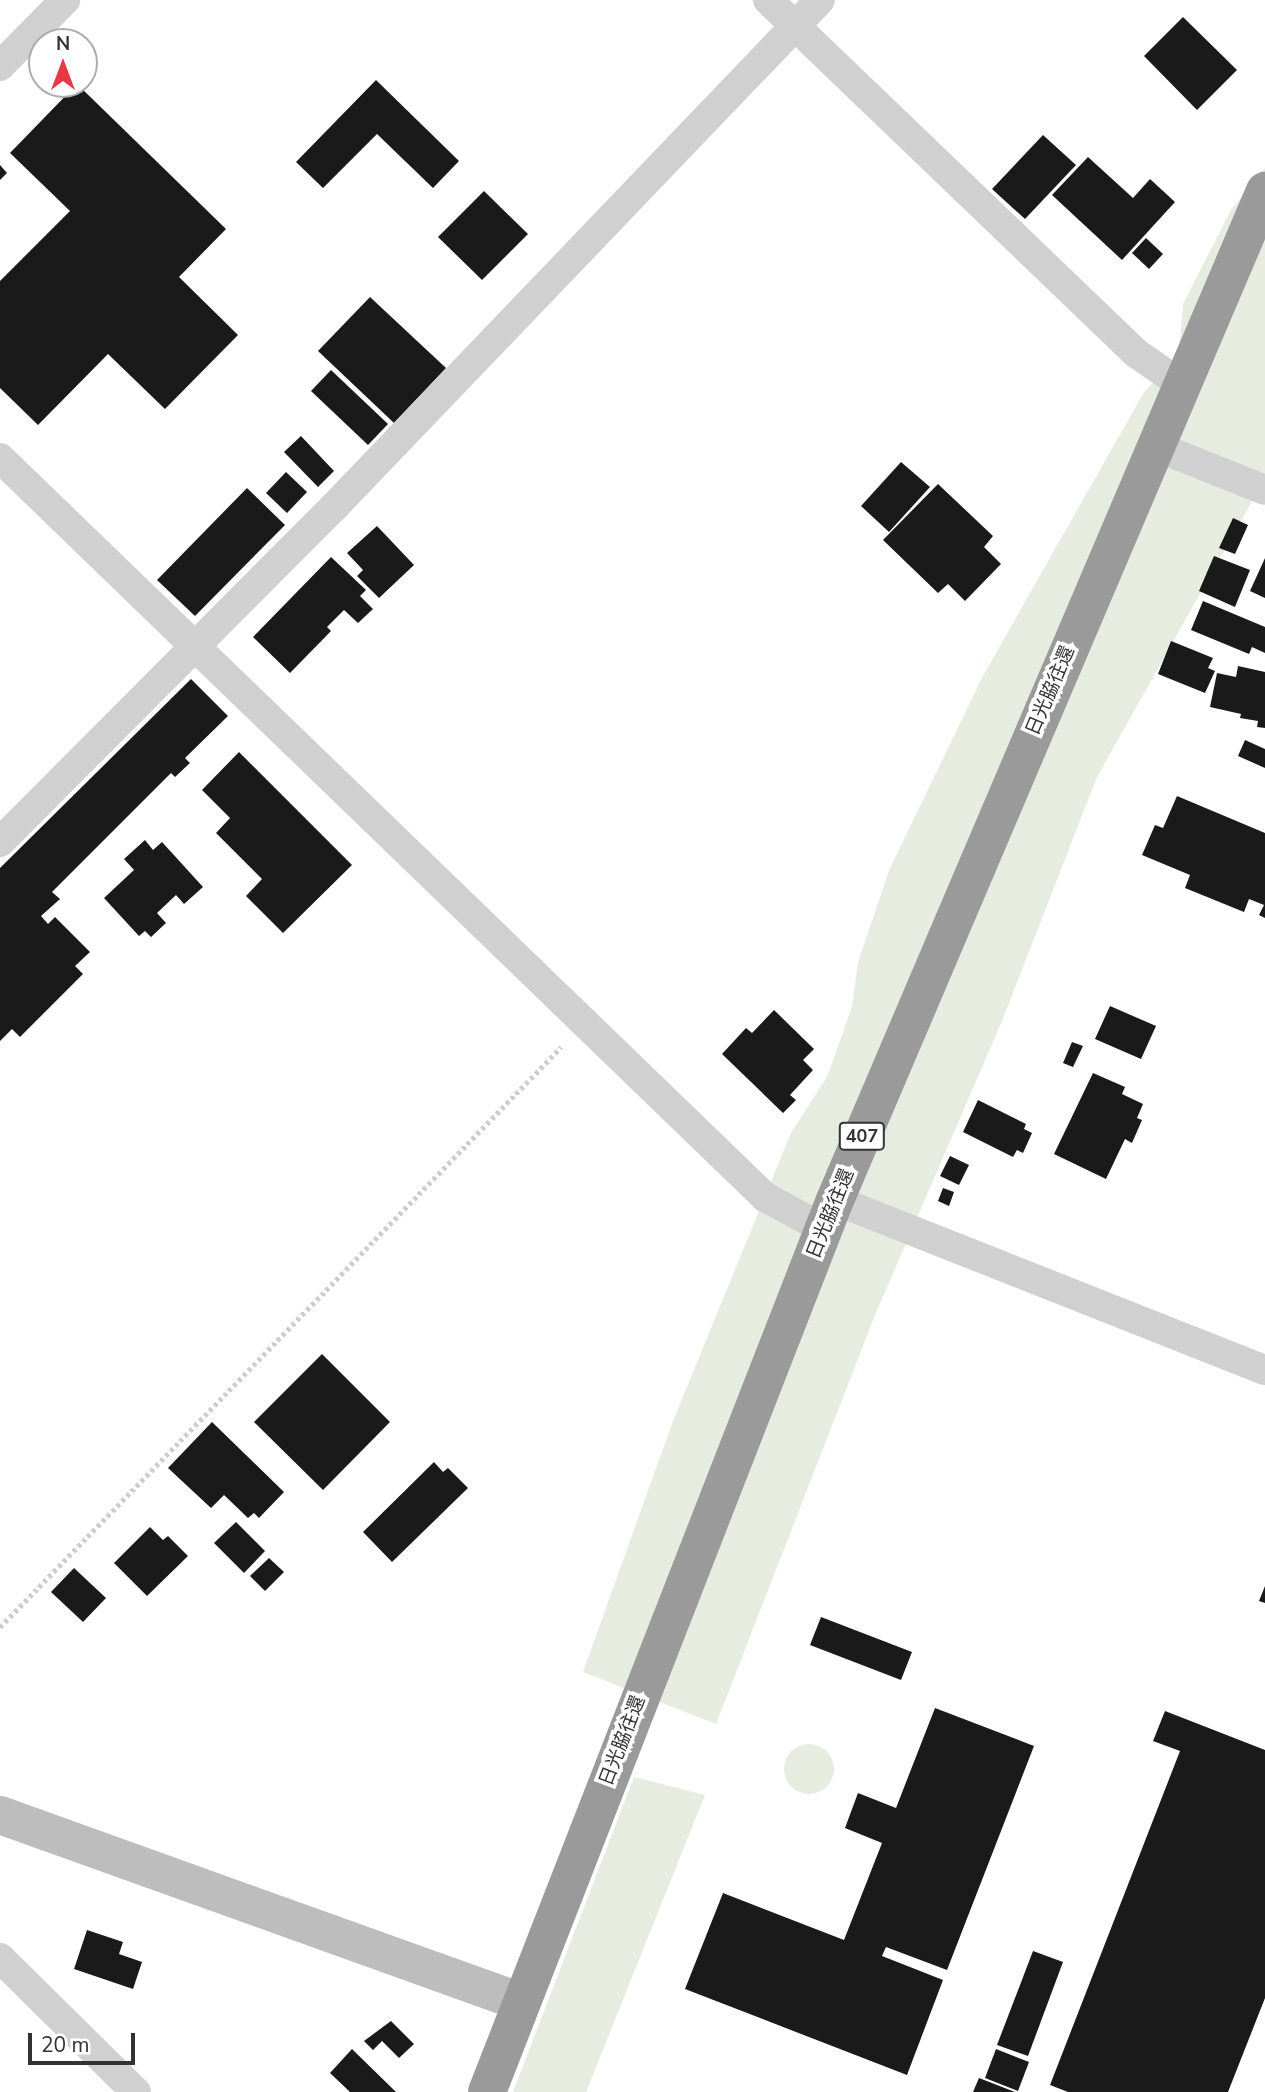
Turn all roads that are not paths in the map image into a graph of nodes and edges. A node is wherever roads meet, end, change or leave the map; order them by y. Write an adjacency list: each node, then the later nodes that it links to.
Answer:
1 (65, 0): 5 (street)
2 (768, 0): 4 (street)
3 (820, 0): 4 (street)
4 (795, 26): 7 (street); 11 (street)
5 (0, 66)
6 (1265, 191): 7 (highway, 日光脇往還 / 407)
7 (1182, 385): 8 (highway, 日光脇往還 / 407)
8 (1155, 446): 10 (street); 13 (highway, 日光脇往還 / 407)
9 (0, 458): 11 (street)
10 (1265, 490)
11 (192, 646): 12 (street); 13 (street)
12 (0, 842)
13 (830, 1214): 14 (street); 17 (highway, 日光脇往還 / 407)
14 (1265, 1370)
15 (0, 1815): 17 (street)
16 (0, 1958): 18 (street)
17 (521, 2002): 19 (highway, 日光脇往還 / 407)
18 (136, 2092)
19 (487, 2092)

